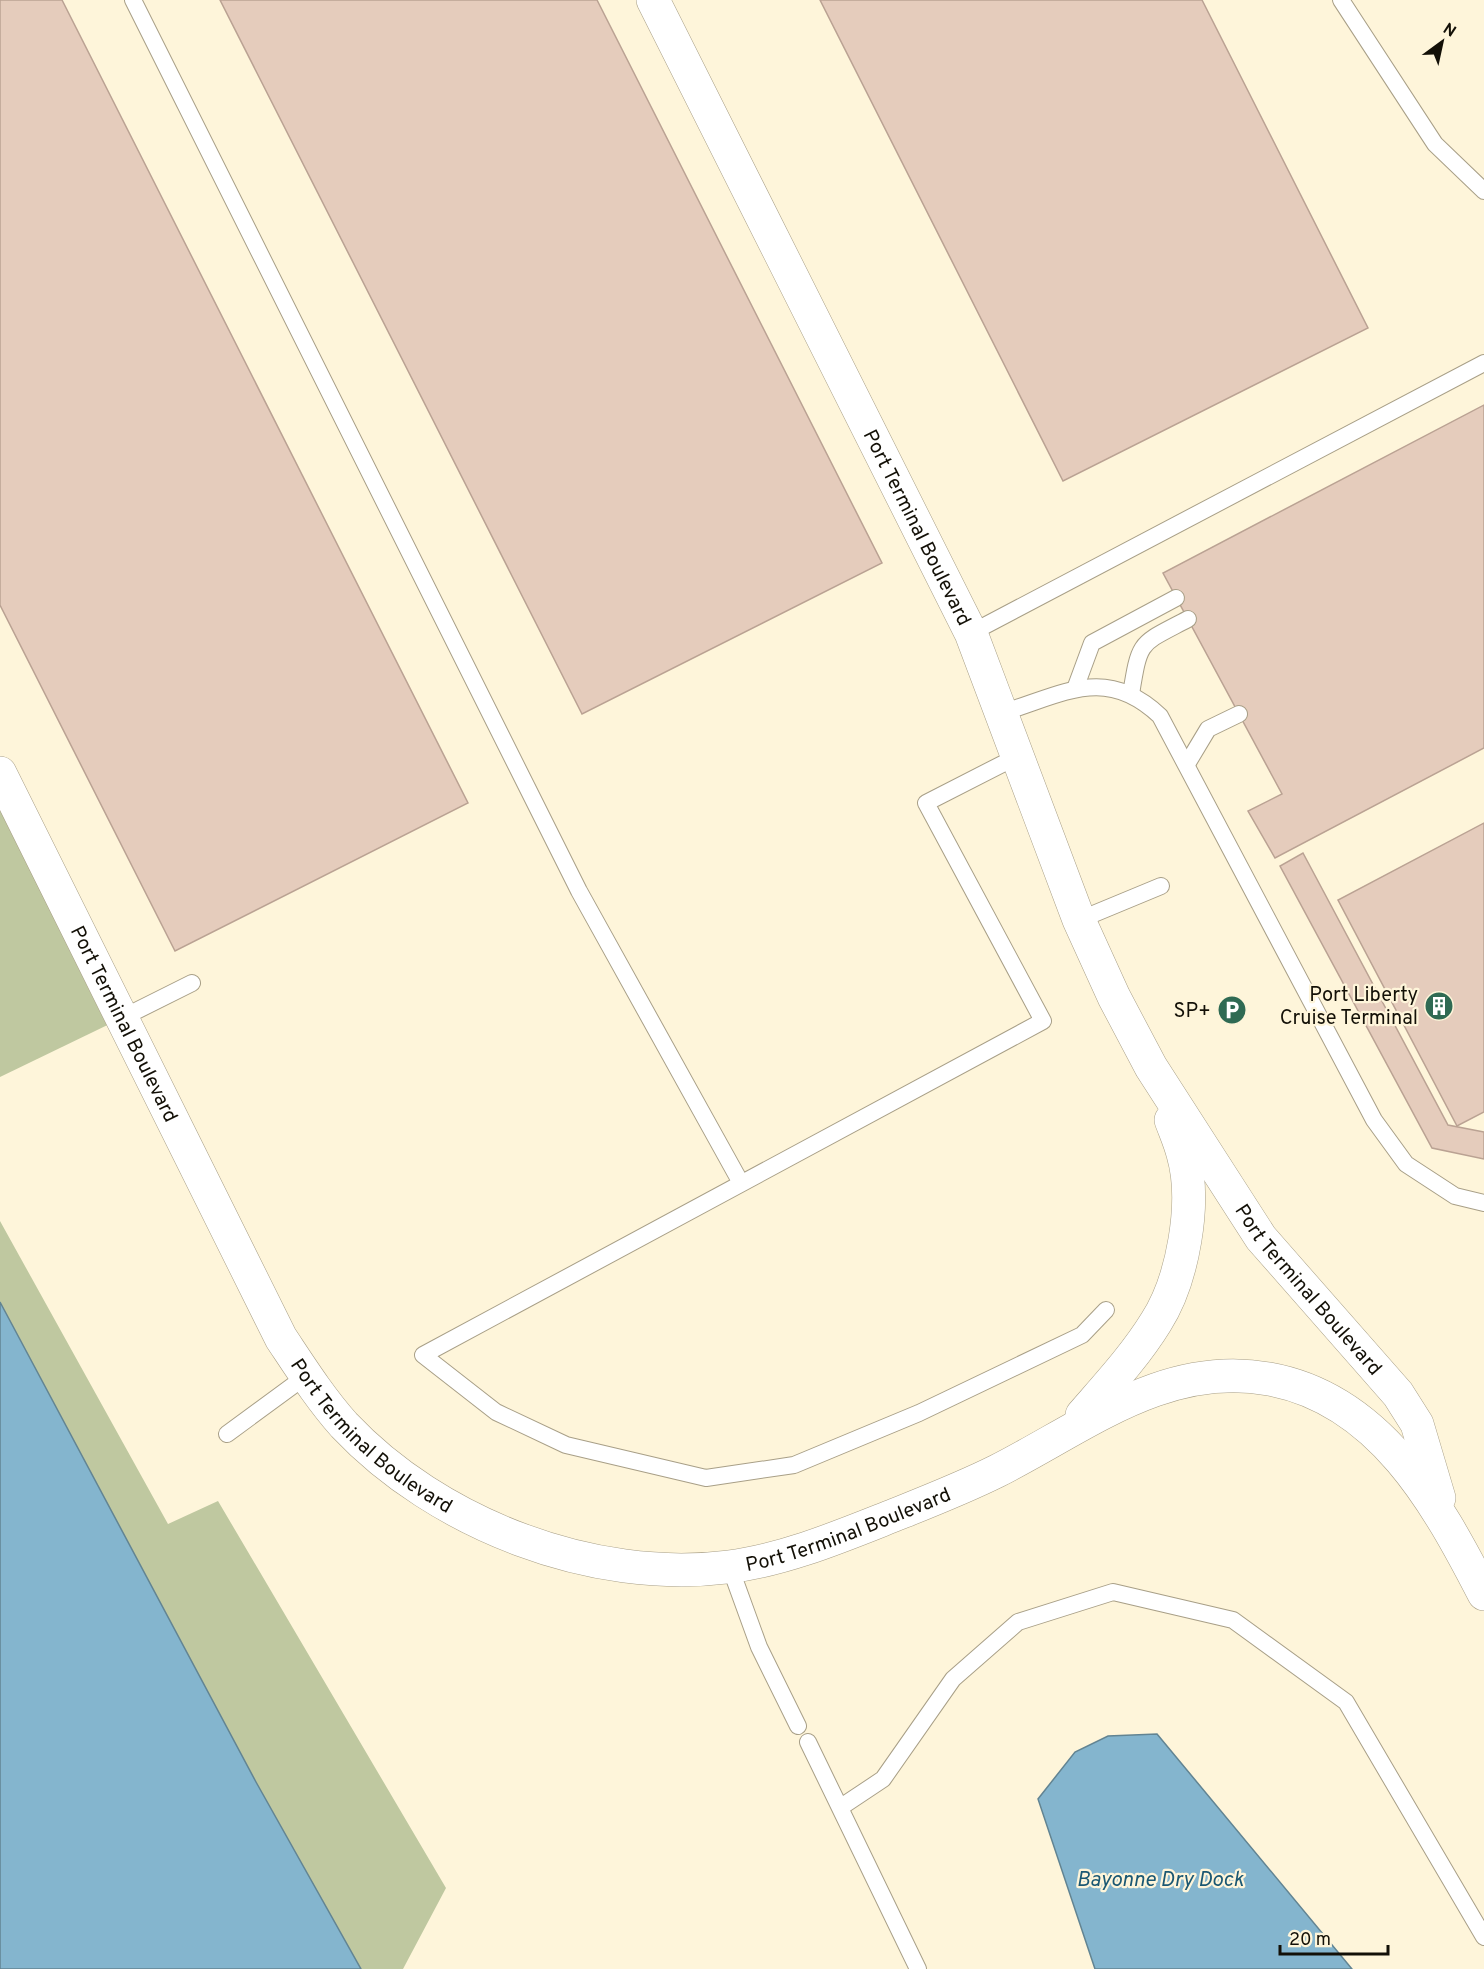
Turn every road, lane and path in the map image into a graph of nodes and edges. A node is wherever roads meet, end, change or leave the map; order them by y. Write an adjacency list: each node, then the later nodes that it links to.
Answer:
1 (134, 0): 21 (lane)
2 (652, 0): 8 (street, Port Terminal Boulevard)
3 (1341, 0): 4 (lane)
4 (1484, 191)
5 (1484, 363): 8 (lane)
6 (1176, 598): 9 (lane)
7 (1188, 620): 10 (lane)
8 (971, 633): 11 (street, Port Terminal Boulevard)
9 (1075, 688): 10 (lane); 11 (lane)
10 (1131, 694): 14 (lane)
11 (1001, 713): 13 (street, Port Terminal Boulevard)
12 (1239, 714): 14 (lane)
13 (1018, 756): 17 (street, Port Terminal Boulevard); 21 (lane)
14 (1187, 764): 22 (lane)
15 (0, 773): 19 (street, Port Terminal Boulevard)
16 (1161, 886): 17 (lane)
17 (1079, 920): 20 (street, Port Terminal Boulevard)
18 (192, 983): 19 (lane)
19 (122, 1018): 24 (street, Port Terminal Boulevard)
20 (1151, 1067): 25 (street, Port Terminal Boulevard); 27 (street, Port Terminal Boulevard)
21 (741, 1183): 23 (lane)
22 (1484, 1203)
23 (1106, 1310)
24 (306, 1376): 26 (lane); 28 (street, Port Terminal Boulevard)
25 (1071, 1429): 27 (street, Port Terminal Boulevard); 28 (street, Port Terminal Boulevard)
26 (227, 1434)
27 (1445, 1519): 29 (street, Port Terminal Boulevard)
28 (730, 1567): 30 (lane)
29 (1484, 1594)
30 (798, 1726)
31 (808, 1742): 32 (lane)
32 (841, 1807): 33 (lane); 34 (lane)
33 (1484, 1936)
34 (918, 1969)

